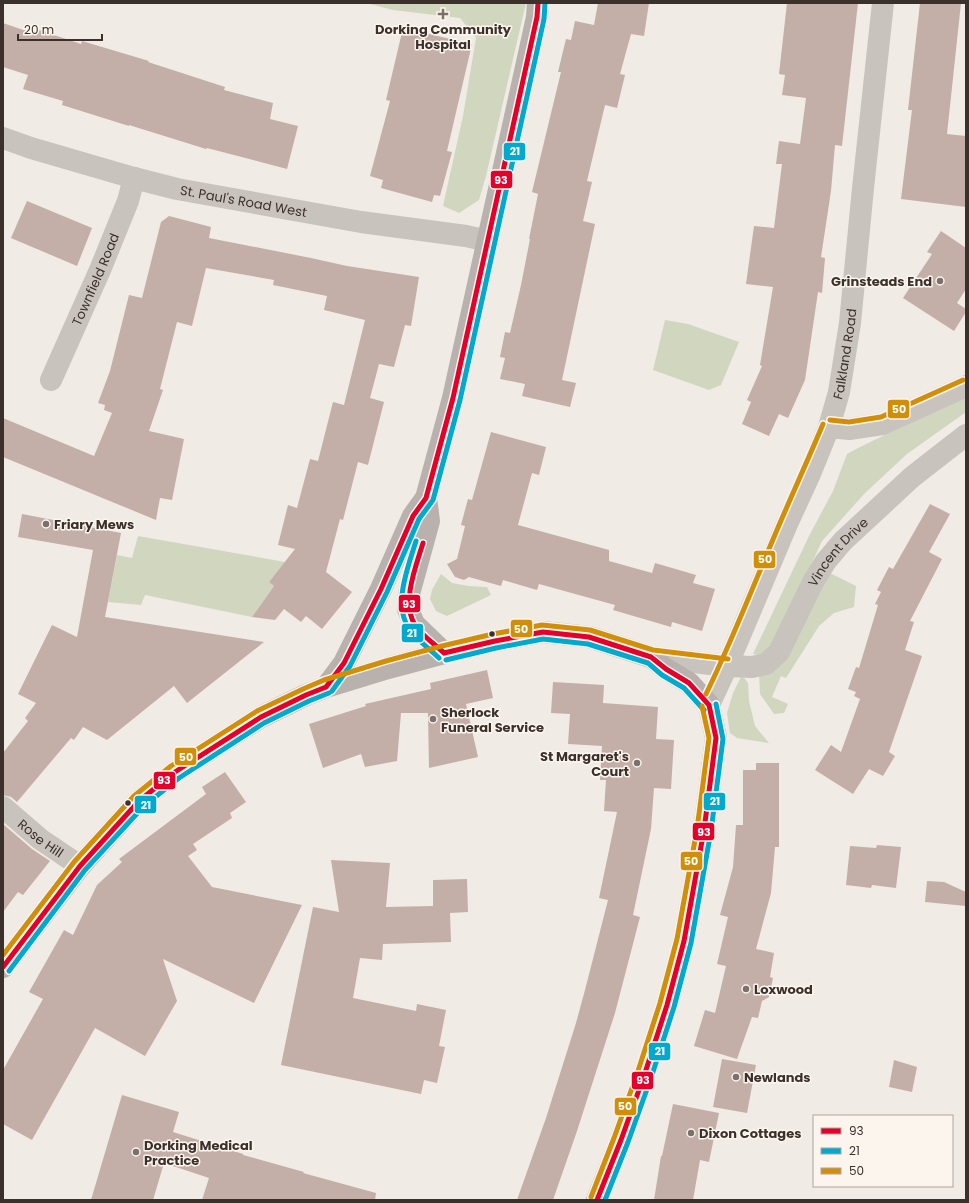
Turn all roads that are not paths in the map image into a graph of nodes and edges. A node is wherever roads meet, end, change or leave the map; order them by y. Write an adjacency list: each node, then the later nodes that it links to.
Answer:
1 (538, 3): 5 (main road)
2 (883, 3): 8 (street, Falkland Road)
3 (3, 138): 4 (street, St. Paul's Road West)
4 (134, 178): 5 (street, St. Paul's Road West); 6 (street, Townfield Road)
5 (488, 241): 10 (main road)
6 (51, 380)
7 (966, 386): 8 (street)
8 (829, 427): 13 (street, Falkland Road)
9 (966, 435): 13 (street, Vincent Drive)
10 (426, 498): 11 (main road); 14 (main road)
11 (444, 653): 12 (main road); 14 (main road)
12 (651, 657): 13 (street, Vincent Drive); 15 (main road)
13 (727, 666): 15 (street, Falkland Road)
14 (326, 687): 17 (main road)
15 (709, 705): 19 (main road)
16 (3, 807): 17 (street, Rose Hill)
17 (80, 866): 18 (main road)
18 (3, 967)
19 (597, 1200)

